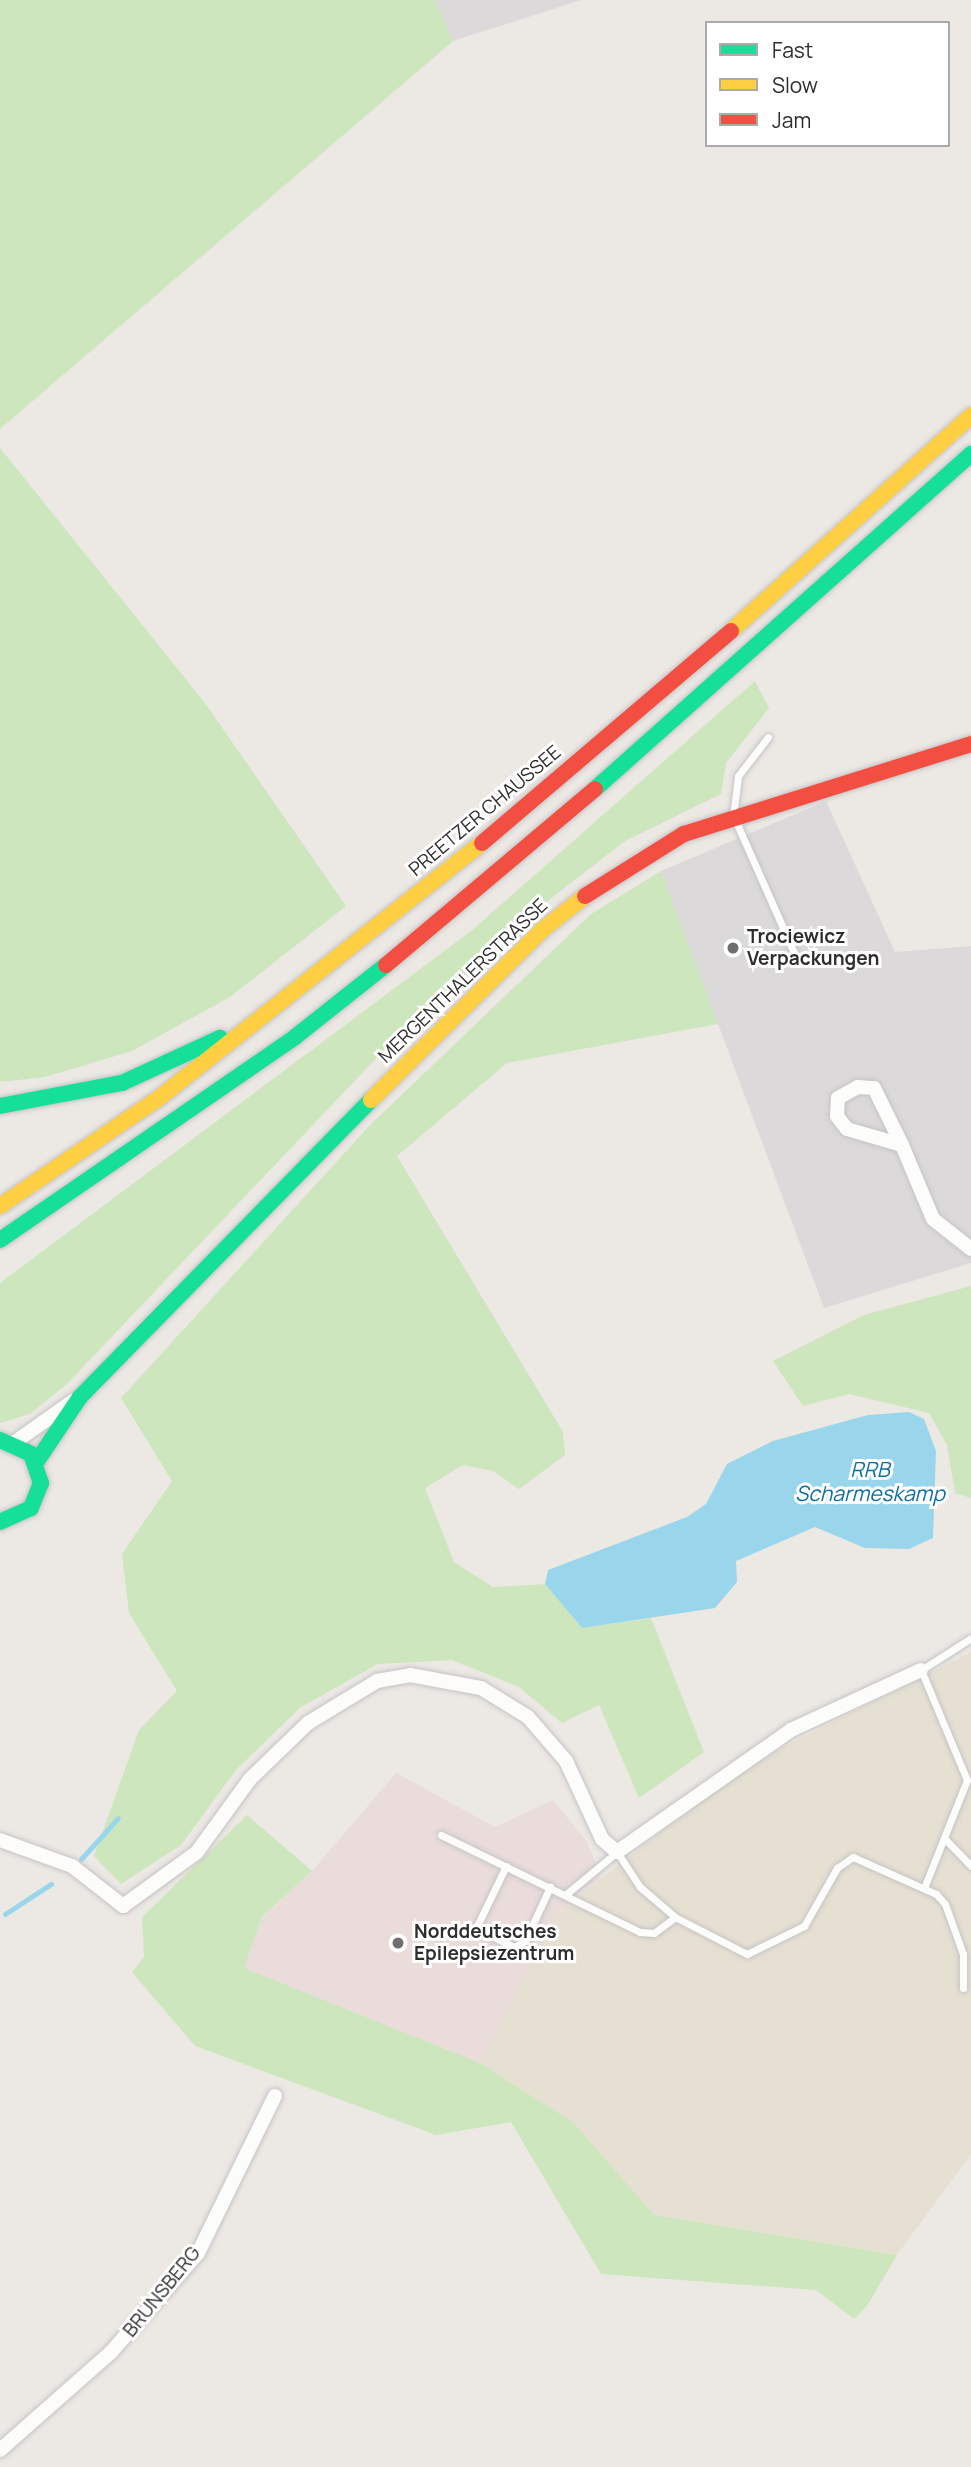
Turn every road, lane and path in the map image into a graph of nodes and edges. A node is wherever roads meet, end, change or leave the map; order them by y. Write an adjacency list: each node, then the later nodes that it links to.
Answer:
1 (971, 416): 7 (main road, PREETZER CHAUSSEE)
2 (971, 454): 11 (main road)
3 (768, 737): 5 (lane)
4 (971, 744): 5 (main road, MERGENTHALERSTRASSE)
5 (733, 815): 6 (lane); 13 (main road, MERGENTHALERSTRASSE)
6 (796, 957)
7 (267, 1017): 8 (main road); 10 (main road, PREETZER CHAUSSEE)
8 (0, 1106)
9 (902, 1145): 9 (street); 12 (street)
10 (0, 1206)
11 (2, 1240)
12 (971, 1249)
13 (80, 1397): 14 (street, MERGENTHALERSTRASSE); 15 (main road, MERGENTHALERSTRASSE)
14 (8, 1441): 15 (main road)
15 (37, 1461): 16 (main road)
16 (0, 1522)
17 (971, 1638): 18 (lane)
18 (921, 1670): 20 (lane); 22 (street)
19 (441, 1835): 23 (lane)
20 (944, 1839): 24 (lane); 26 (lane)
21 (0, 1840): 22 (street)
22 (617, 1852): 27 (lane); 28 (lane)
23 (506, 1866): 25 (lane); 25 (lane)
24 (971, 1866)
25 (550, 1887): 27 (lane)
26 (924, 1888): 28 (lane); 29 (lane)
27 (565, 1895): 28 (lane)
28 (675, 1917)
29 (962, 1988)
30 (275, 2096): 31 (street, BRUNSBERG)
31 (0, 2450)

